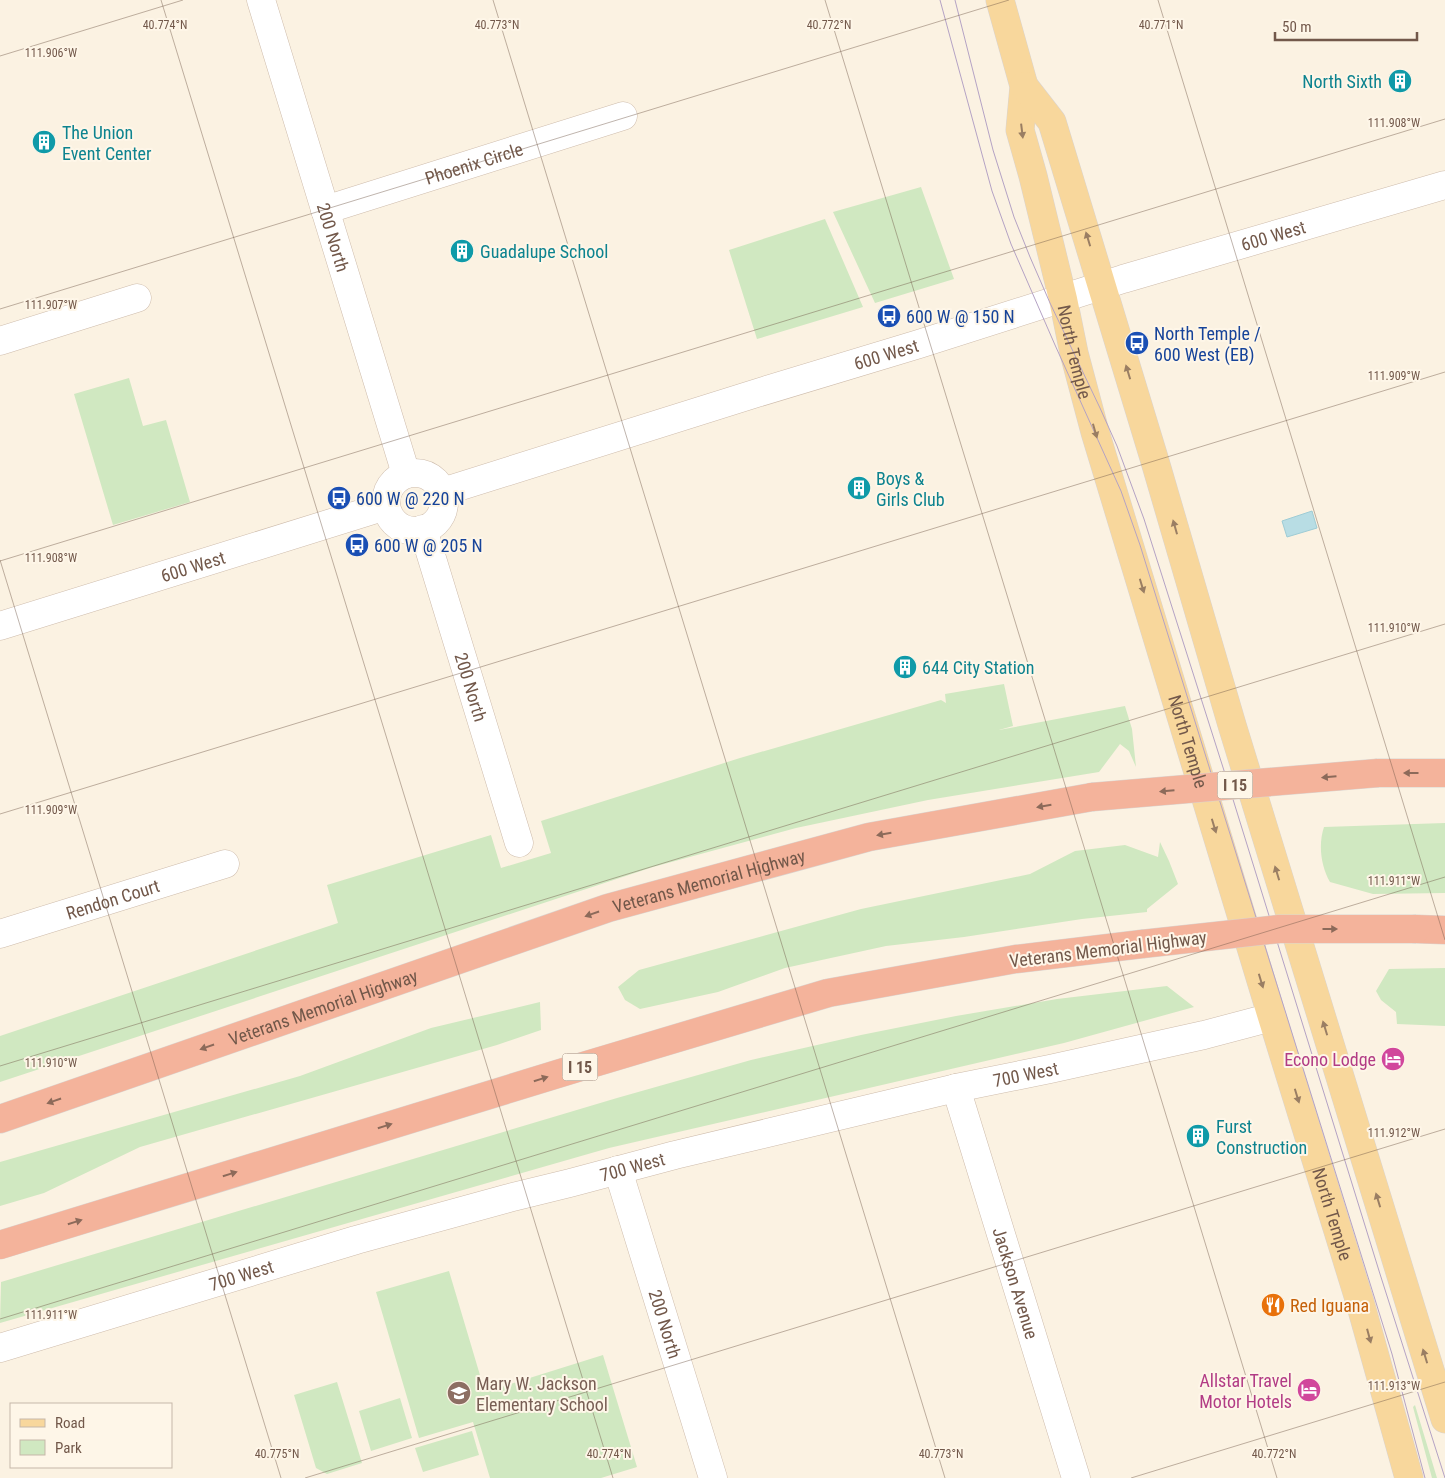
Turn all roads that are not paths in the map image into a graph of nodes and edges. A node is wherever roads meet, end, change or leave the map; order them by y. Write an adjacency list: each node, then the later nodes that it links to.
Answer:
1 (261, 0): 6 (street, 200 North)
2 (1000, 0): 3 (main road, North Temple)
3 (1024, 86): 7 (main road, North Temple, one-way to 3); 9 (main road, North Temple, one-way to 9)
4 (623, 116): 6 (street, Phoenix Circle)
5 (1445, 184): 7 (street, 600 West)
6 (326, 210): 11 (street, 200 North)
7 (1102, 285): 9 (street, 600 West); 27 (main road, North Temple, one-way to 7)
8 (137, 298): 10 (street)
9 (1063, 299): 12 (street, 600 West); 21 (main road, North Temple, one-way to 21)
10 (0, 341)
11 (406, 474): 12 (street); 13 (street)
12 (442, 492): 14 (street)
13 (386, 506): 14 (street); 15 (street, 600 West)
14 (423, 529): 17 (street, 200 North)
15 (0, 626)
16 (1445, 773): 23 (highway, Veterans Memorial Highway / I 15, one-way to 23, bridge)
17 (519, 843)
18 (226, 864): 20 (street, Rendon Court)
19 (1445, 930): 25 (highway, Veterans Memorial Highway / I 15, one-way to 19, bridge)
20 (0, 934)
21 (1272, 1016): 22 (street, 700 West); 30 (main road, North Temple, one-way to 30)
22 (956, 1088): 24 (street, 700 West); 29 (street, Jackson Avenue)
23 (0, 1120)
24 (618, 1170): 26 (street, 700 West); 28 (street, 200 North)
25 (0, 1245)
26 (0, 1348)
27 (1445, 1419)
28 (713, 1478)
29 (1076, 1478)
30 (1409, 1478)

